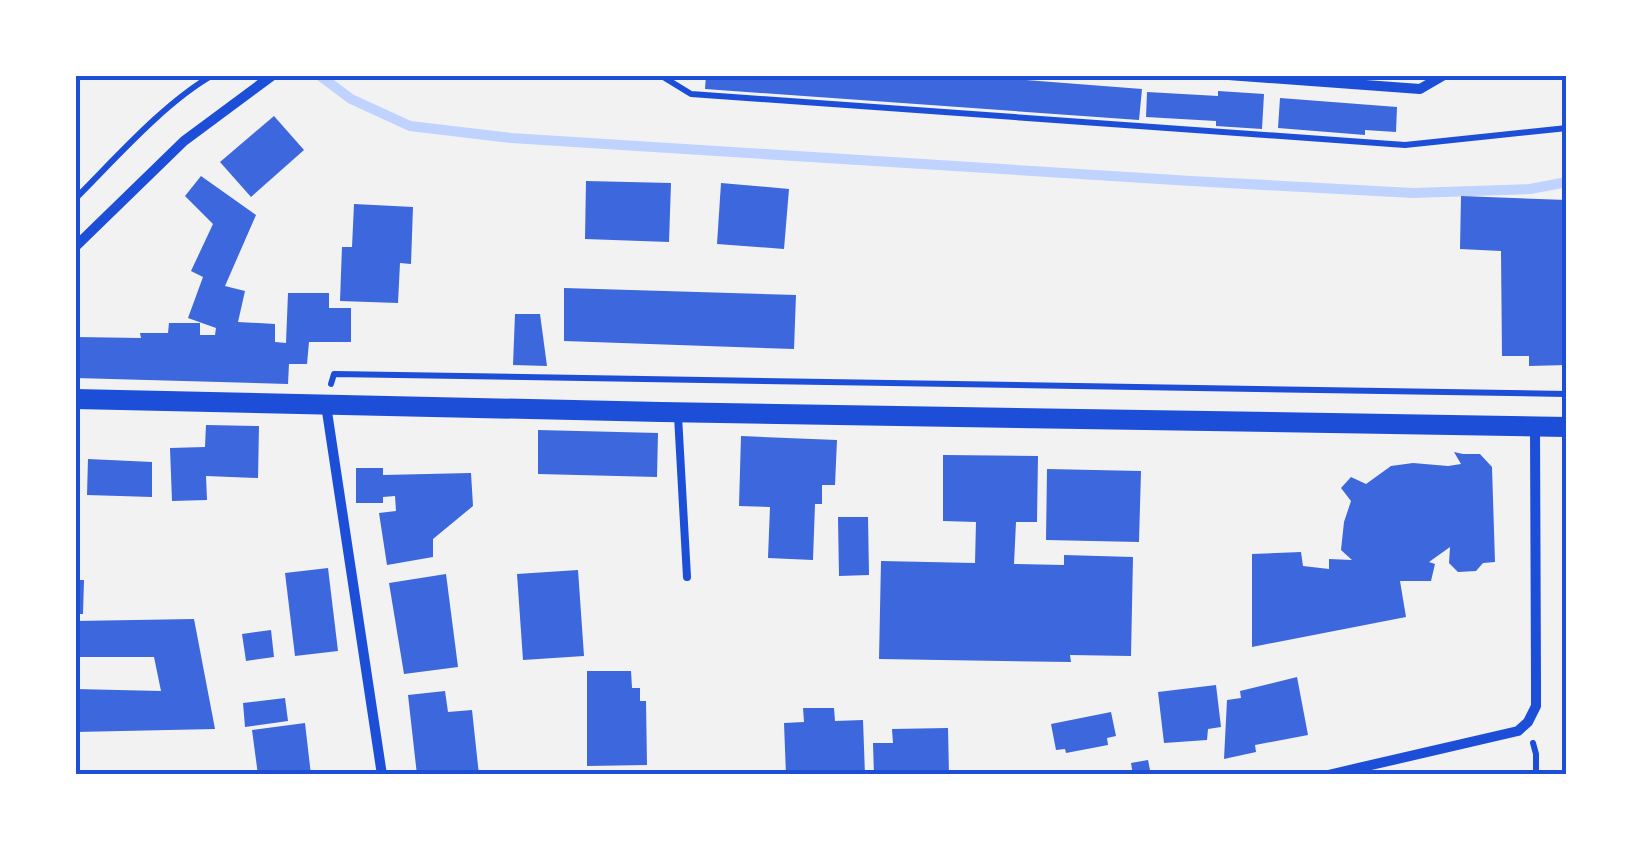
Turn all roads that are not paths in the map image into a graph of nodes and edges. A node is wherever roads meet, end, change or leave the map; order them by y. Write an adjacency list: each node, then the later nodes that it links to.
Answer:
1 (273, 75): 4 (street)
2 (1228, 75): 3 (street)
3 (1444, 75)
4 (75, 247)
5 (75, 399): 6 (main road)
6 (326, 405): 7 (main road); 11 (street)
7 (678, 412): 8 (main road); 10 (lane)
8 (1535, 426): 9 (main road); 12 (street)
9 (1567, 427)
10 (687, 576)
11 (382, 775)
12 (1328, 775)

